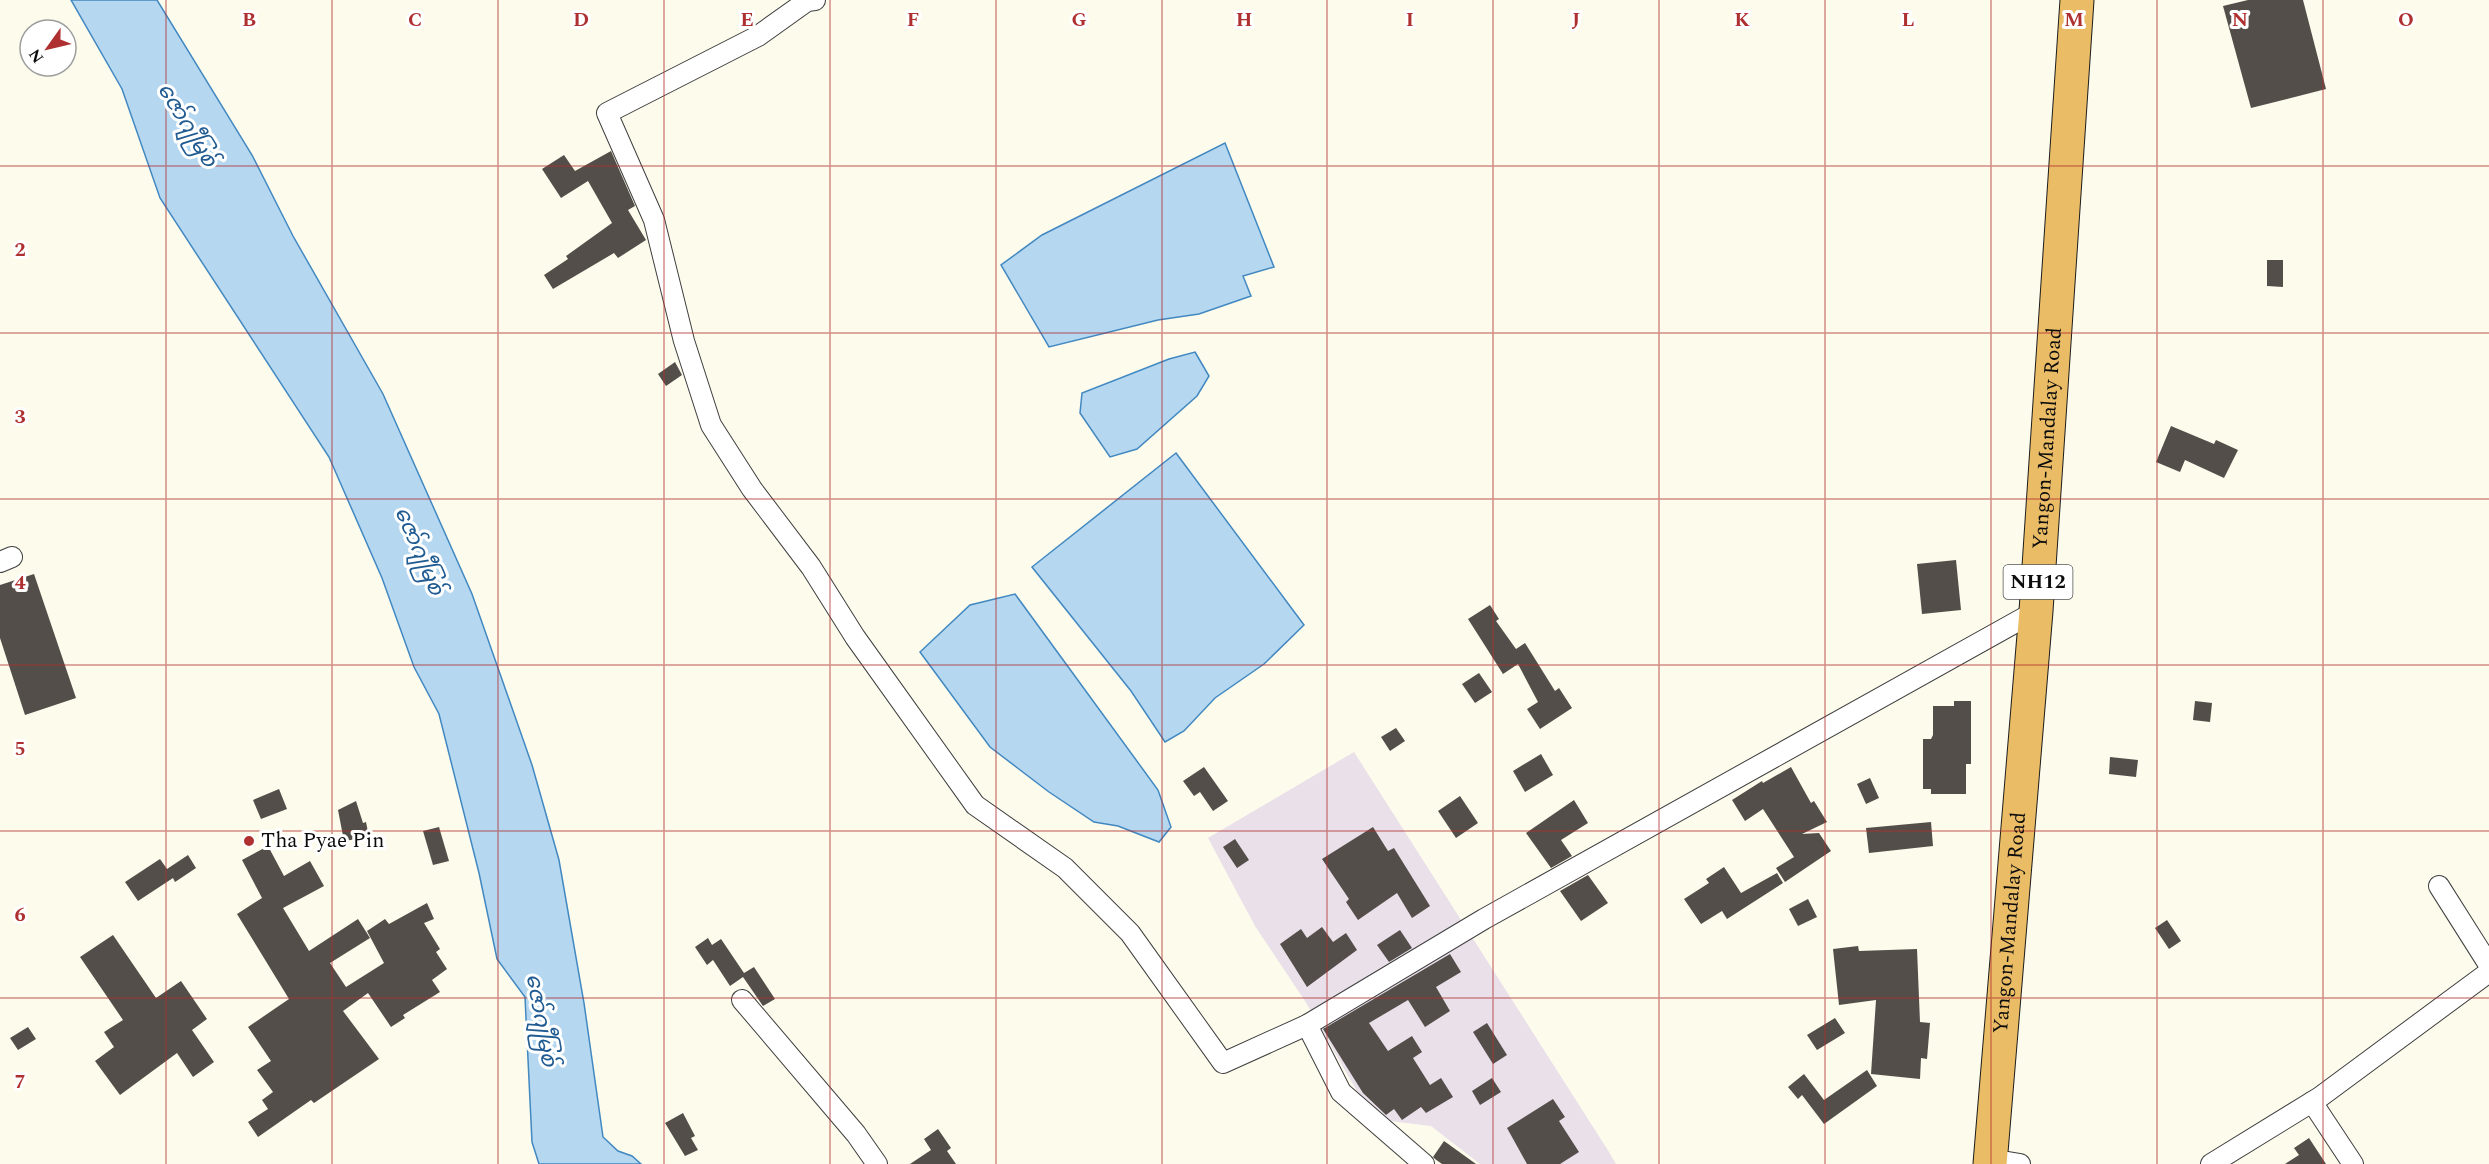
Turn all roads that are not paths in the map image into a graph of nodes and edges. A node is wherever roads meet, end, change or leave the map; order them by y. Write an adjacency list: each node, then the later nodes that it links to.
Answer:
1 (815, 0): 8 (street)
2 (2077, 0): 3 (highway, Yangon-Mandalay Road / NH12)
3 (2036, 611): 8 (street); 10 (highway, Yangon-Mandalay Road / NH12)
4 (2439, 886): 5 (street)
5 (2489, 966)
6 (2489, 972): 9 (street)
7 (742, 1000): 11 (street)
8 (1307, 1025): 12 (street)
9 (2312, 1102): 13 (street); 14 (street)
10 (2000, 1162)
11 (877, 1164)
12 (1424, 1164)
13 (2211, 1164)
14 (2353, 1164)

